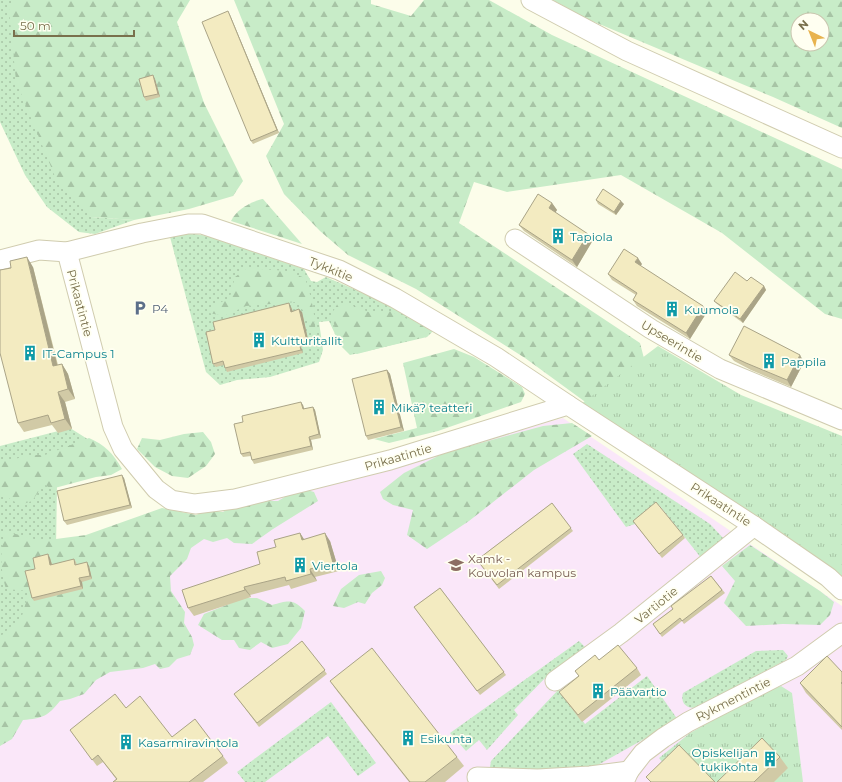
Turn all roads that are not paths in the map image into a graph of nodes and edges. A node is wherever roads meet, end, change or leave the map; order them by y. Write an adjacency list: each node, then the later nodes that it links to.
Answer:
1 (531, 0): 2 (street)
2 (842, 148)
3 (515, 239): 7 (street, Upseerintie)
4 (67, 252): 5 (street, Tykkitie); 6 (street, Tykkitie); 6 (street, Prikaatintie)
5 (0, 260)
6 (568, 405): 8 (street, Prikaatintie)
7 (842, 420)
8 (754, 526): 9 (street, Prikaatintie); 11 (street, Vartiotie)
9 (842, 590)
10 (842, 633): 13 (street, Rykmentintie)
11 (555, 681)
12 (477, 777): 13 (street)
13 (626, 777)

